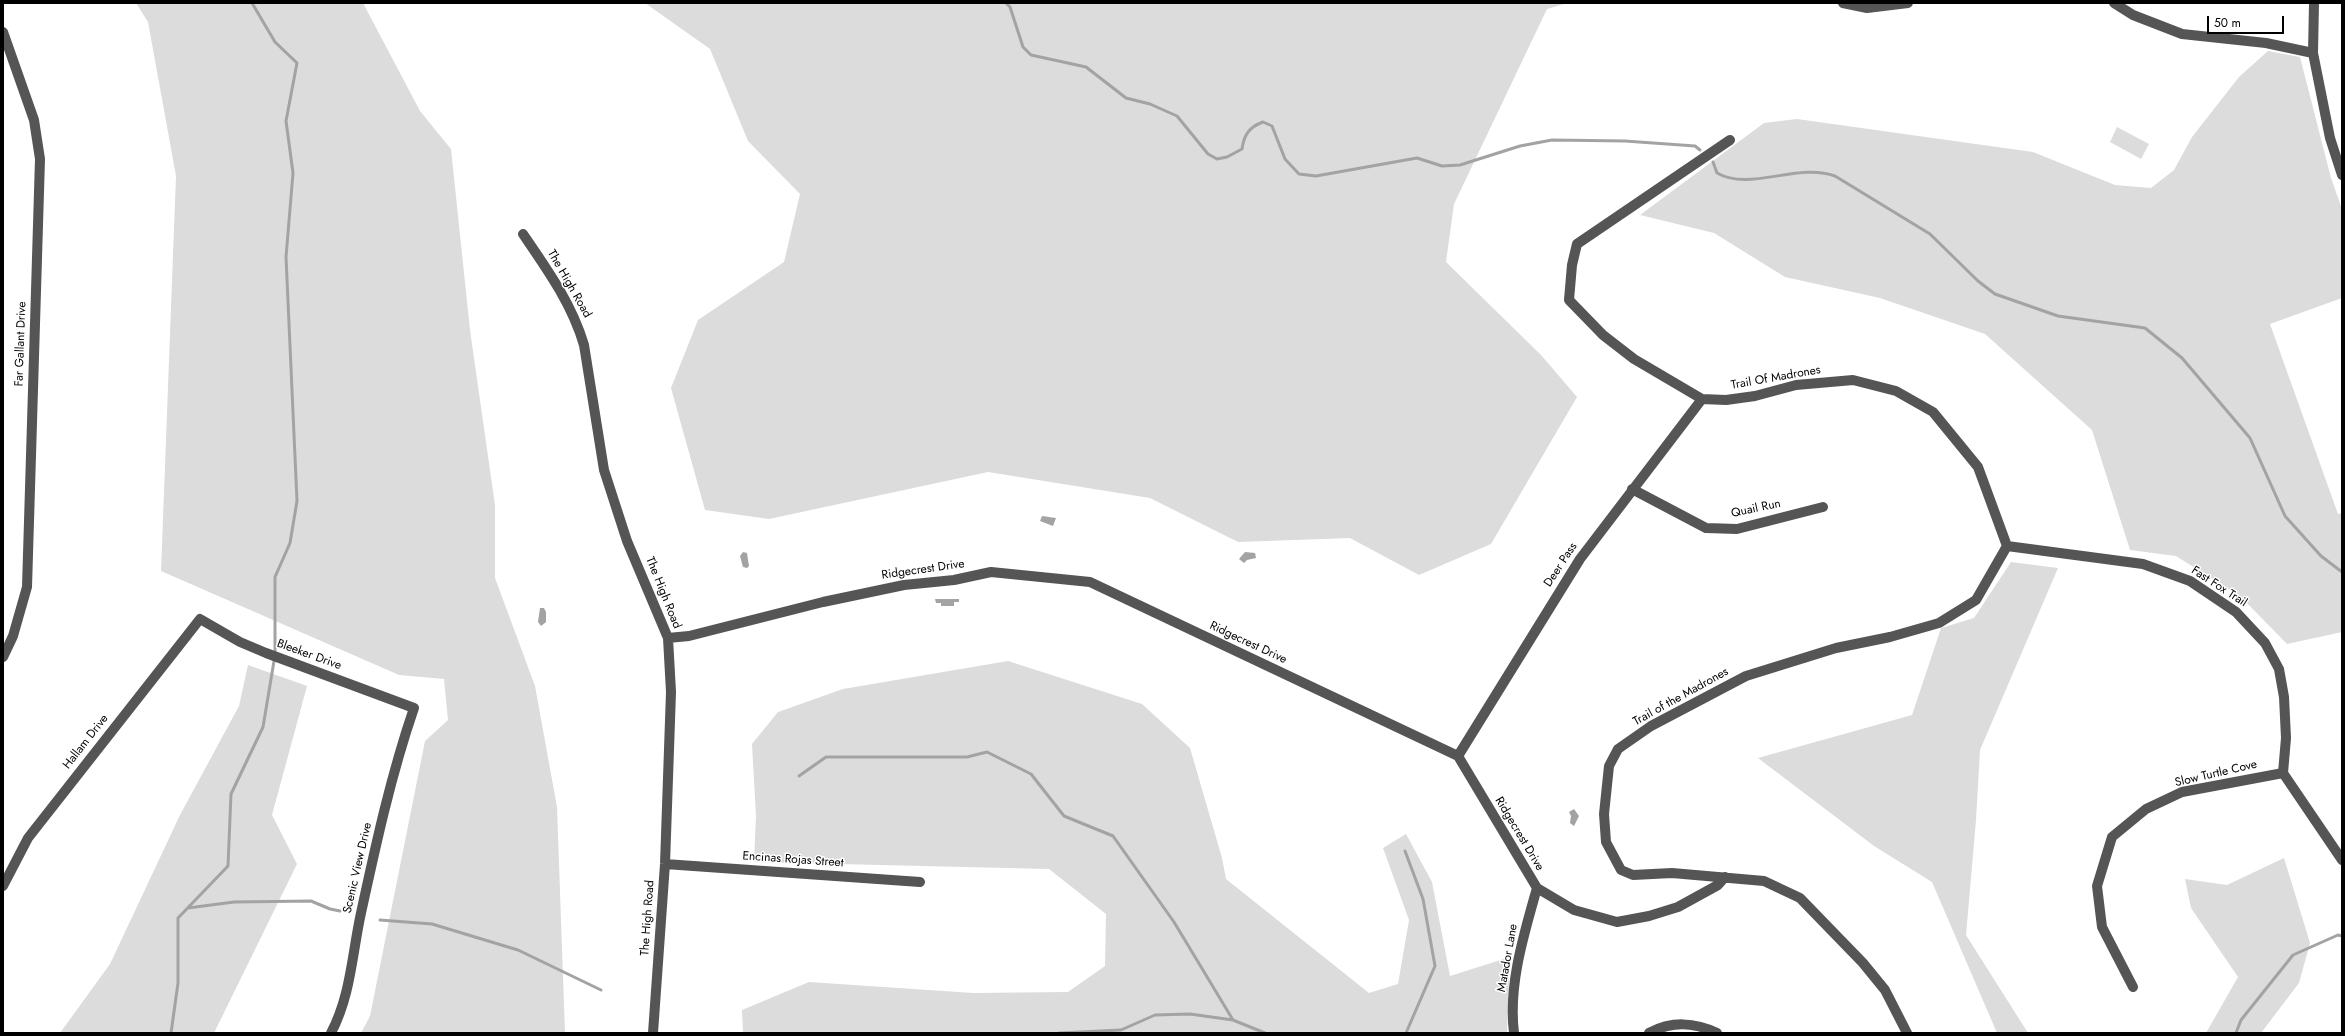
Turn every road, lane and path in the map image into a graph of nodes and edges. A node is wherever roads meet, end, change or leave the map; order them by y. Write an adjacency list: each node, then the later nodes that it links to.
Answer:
1 (1843, 3): 2 (street)
2 (1908, 3)
3 (2114, 3): 6 (street)
4 (2314, 3): 6 (street)
5 (3, 32): 16 (street, Far Gallant Drive)
6 (2313, 53): 8 (street)
7 (1730, 140): 10 (street, Trail Of Madrones)
8 (2342, 175)
9 (523, 234): 15 (street, The High Road)
10 (1702, 399): 11 (street, Deer Pass); 13 (street, Trail Of Madrones)
11 (1632, 489): 12 (street, Quail Run); 18 (street, Deer Pass)
12 (1823, 507)
13 (2007, 546): 19 (street, Fast Fox Trail); 22 (street, Trail of the Madrones)
14 (200, 619): 17 (street, Bleeker Drive); 24 (street, Hallam Drive)
15 (668, 638): 18 (street, Ridgecrest Drive); 21 (street, The High Road)
16 (3, 657)
17 (414, 708): 27 (street, Scenic View Drive)
18 (1458, 756): 25 (street, Ridgecrest Drive)
19 (2283, 773): 20 (street); 26 (street, Slow Turtle Cove)
20 (2342, 860)
21 (665, 864): 23 (street, Encinas Rojas Street); 28 (street, The High Road)
22 (1725, 877): 25 (street, Ridgecrest Drive); 32 (street, Trail of the Madrones)
23 (920, 882)
24 (3, 886)
25 (1537, 888): 29 (street, Matador Lane)
26 (2132, 987)
27 (331, 1033)
28 (653, 1033)
29 (1514, 1033)
30 (1649, 1033): 31 (street)
31 (1716, 1033)
32 (1907, 1033)

